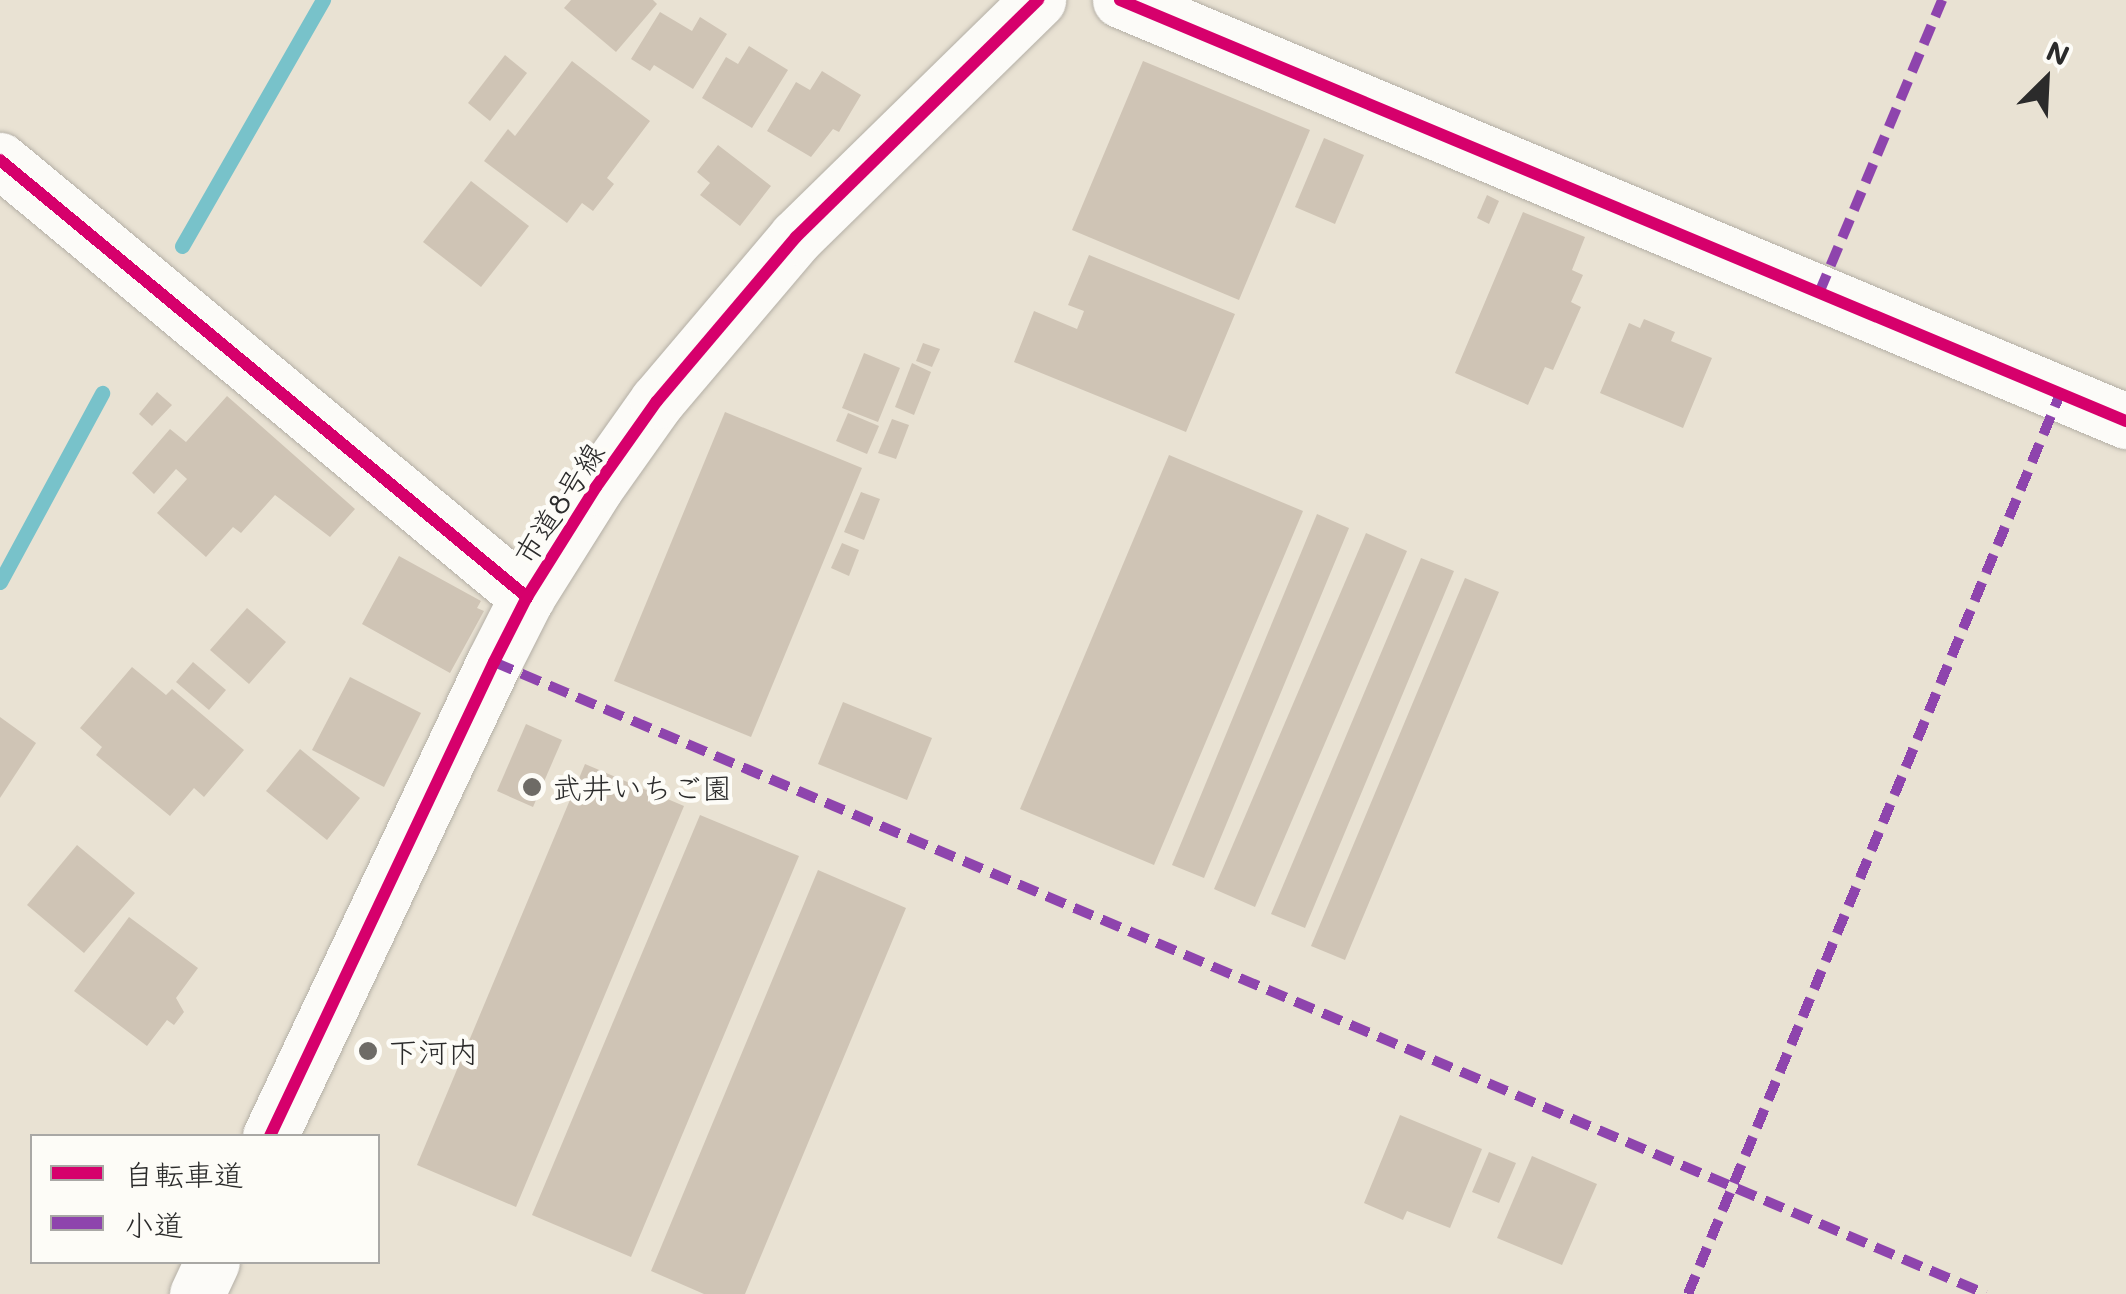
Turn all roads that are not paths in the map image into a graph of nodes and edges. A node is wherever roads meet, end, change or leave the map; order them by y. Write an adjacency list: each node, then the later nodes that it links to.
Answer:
1 (1038, 0): 5 (street, 市道8号線)
2 (1120, 0): 4 (street)
3 (0, 160): 5 (street)
4 (2126, 422)
5 (527, 597): 6 (street, 市道8号線)
6 (271, 1134)
7 (211, 1264): 8 (street)
8 (197, 1294)

